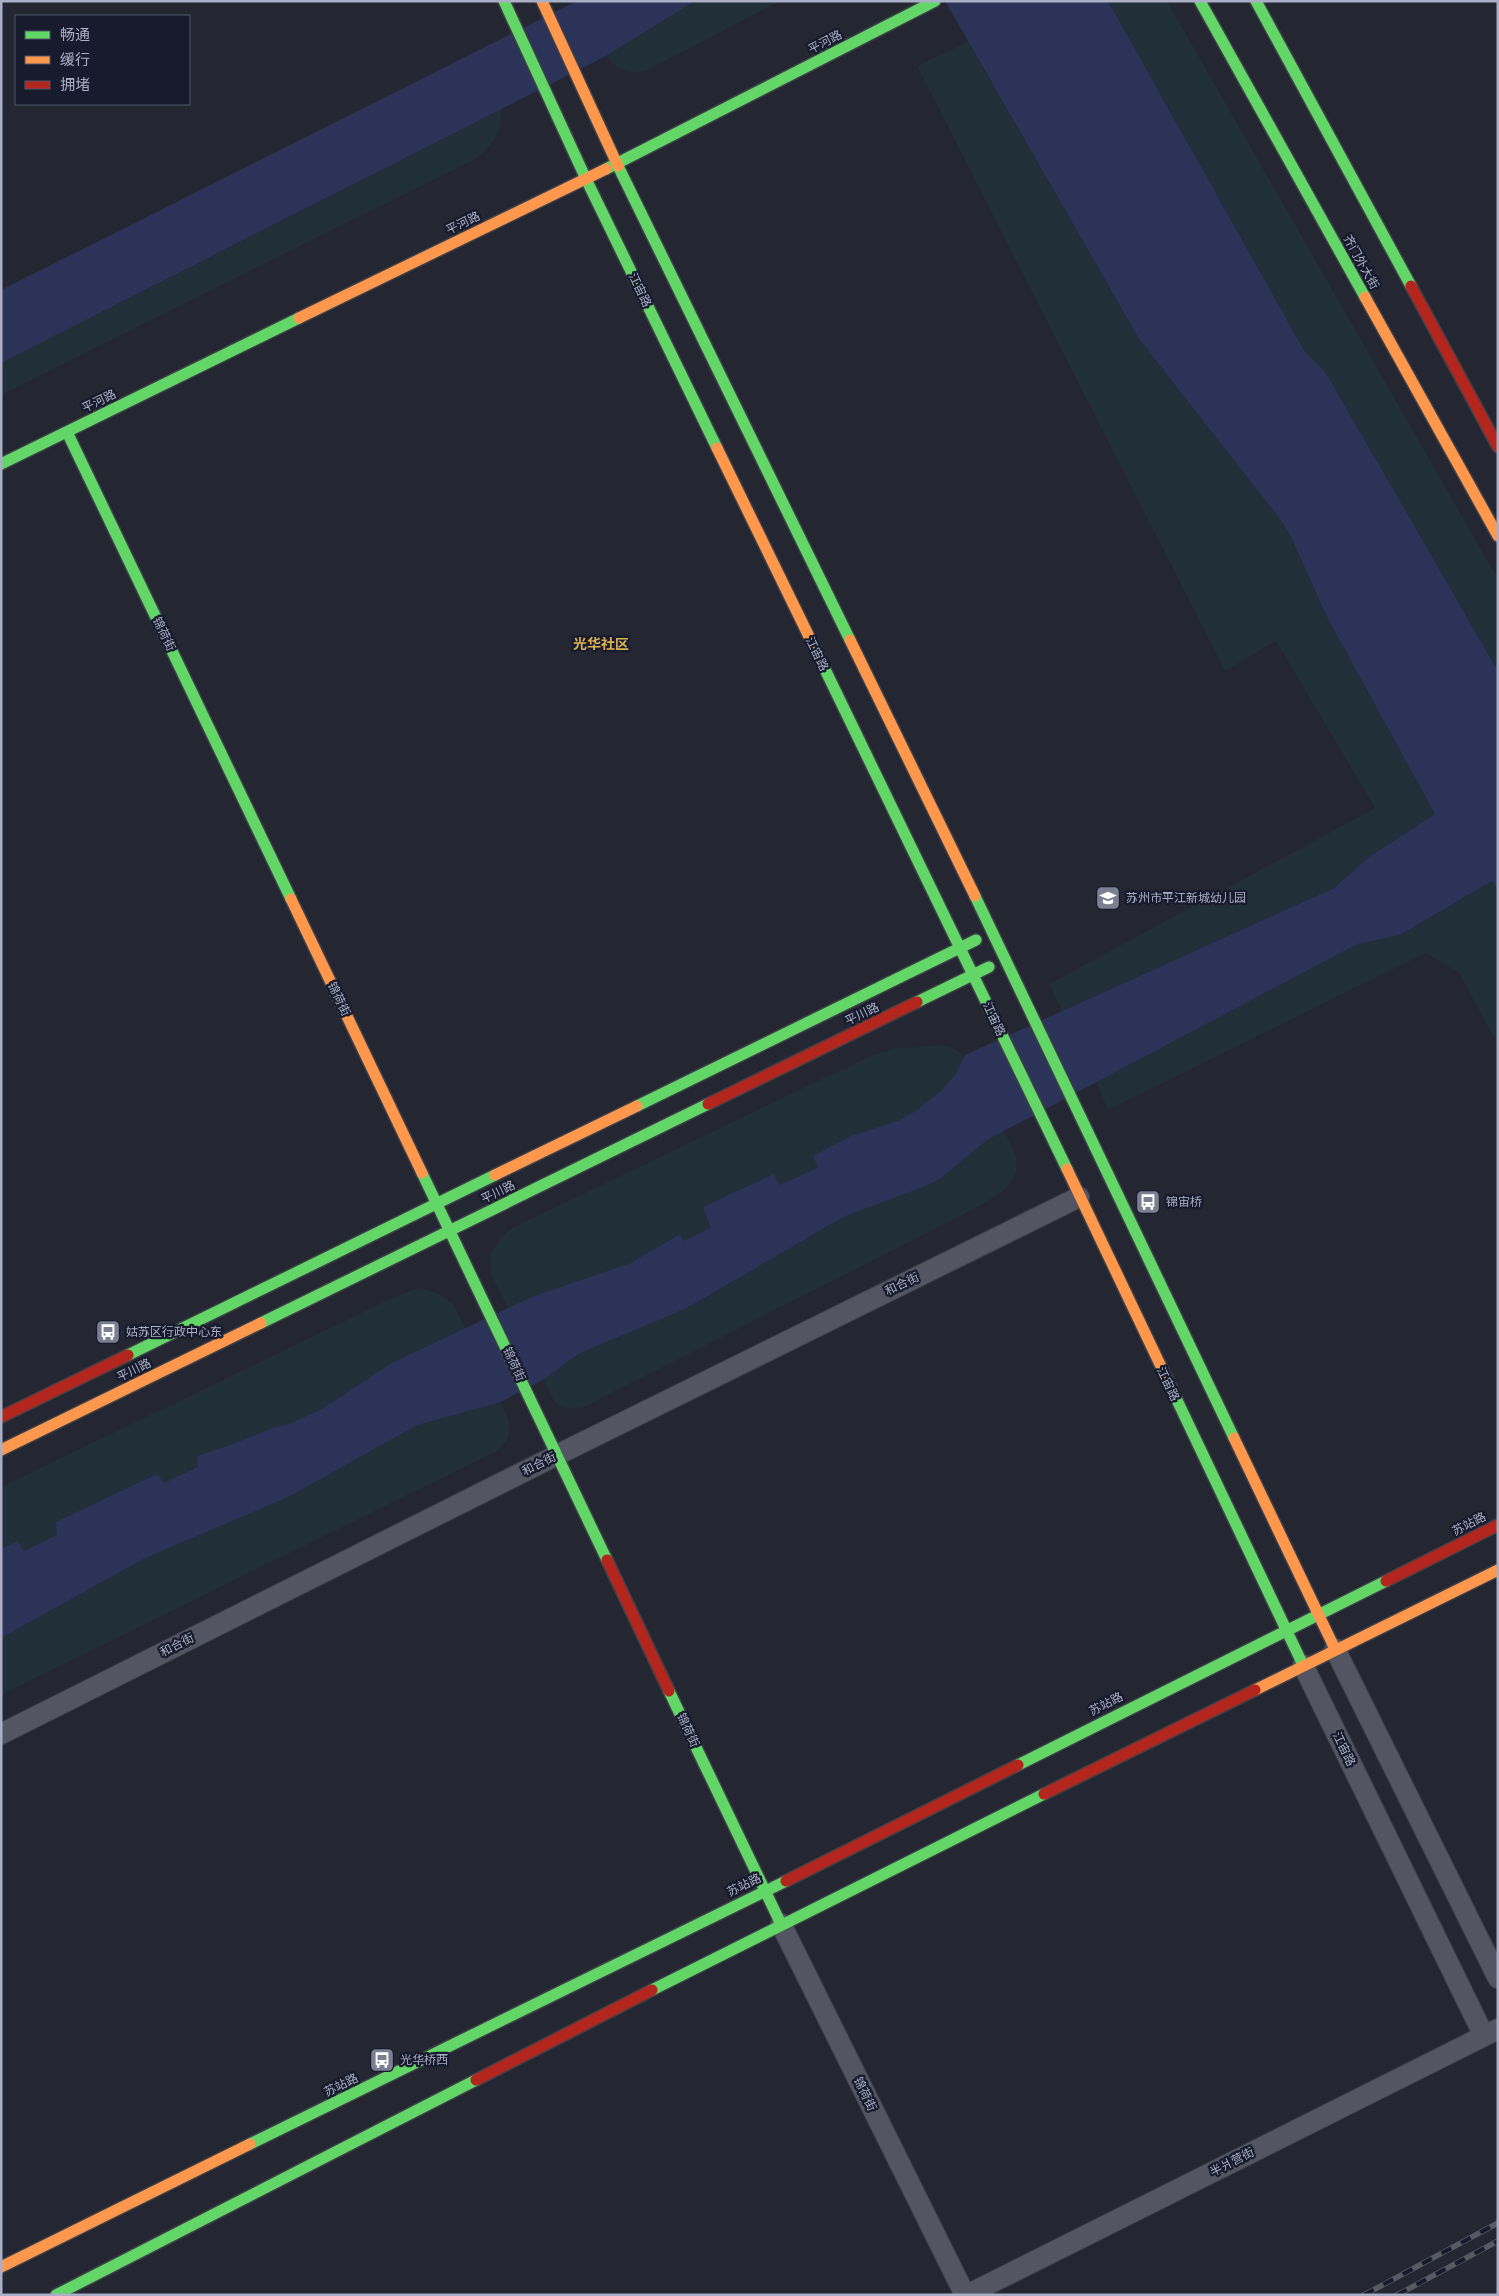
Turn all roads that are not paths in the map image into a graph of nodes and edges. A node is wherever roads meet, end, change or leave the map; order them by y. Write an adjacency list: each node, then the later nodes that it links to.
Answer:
1 (504, 1): 7 (street, 江宙路)
2 (935, 1): 6 (street, 平河路)
3 (1200, 1): 11 (street, 齐门外大街)
4 (1256, 1): 9 (street)
5 (544, 4): 6 (street)
6 (617, 163): 7 (street, 平河路); 12 (street)
7 (586, 178): 8 (street, 平河路); 13 (street, 江宙路)
8 (67, 432): 10 (street, 平河路); 17 (street, 锦荷街)
9 (1498, 447)
10 (1, 464)
11 (1498, 536)
12 (994, 932): 13 (street, 平川路); 14 (street)
13 (960, 948): 15 (street, 江宙路); 17 (street, 平川路)
14 (1006, 959): 15 (street, 平川路); 24 (street)
15 (974, 975): 16 (street, 江宙路); 18 (street, 平川路)
16 (1078, 1197): 21 (street, 和合街); 25 (street, 江宙路)
17 (437, 1203): 18 (street, 锦荷街); 19 (street, 平川路)
18 (450, 1230): 20 (street, 平川路); 21 (street, 锦荷街)
19 (1, 1417)
20 (1, 1450)
21 (557, 1455): 28 (street, 和合街); 29 (street, 锦荷街)
22 (1498, 1525): 24 (street, 苏站路)
23 (1498, 1570): 26 (street)
24 (1318, 1615): 25 (street, 苏站路); 26 (street)
25 (1286, 1630): 27 (street, 江宙路); 29 (street, 苏站路)
26 (1335, 1649): 27 (street); 31 (street)
27 (1303, 1665): 30 (street); 32 (street, 江宙路)
28 (1, 1734)
29 (765, 1891): 30 (street, 锦荷街); 33 (street, 苏站路)
30 (781, 1924): 34 (street); 35 (street, 锦荷街)
31 (1498, 1978)
32 (1491, 2032): 35 (street, 半爿营街)
33 (1, 2268)
34 (56, 2295)
35 (966, 2295)

